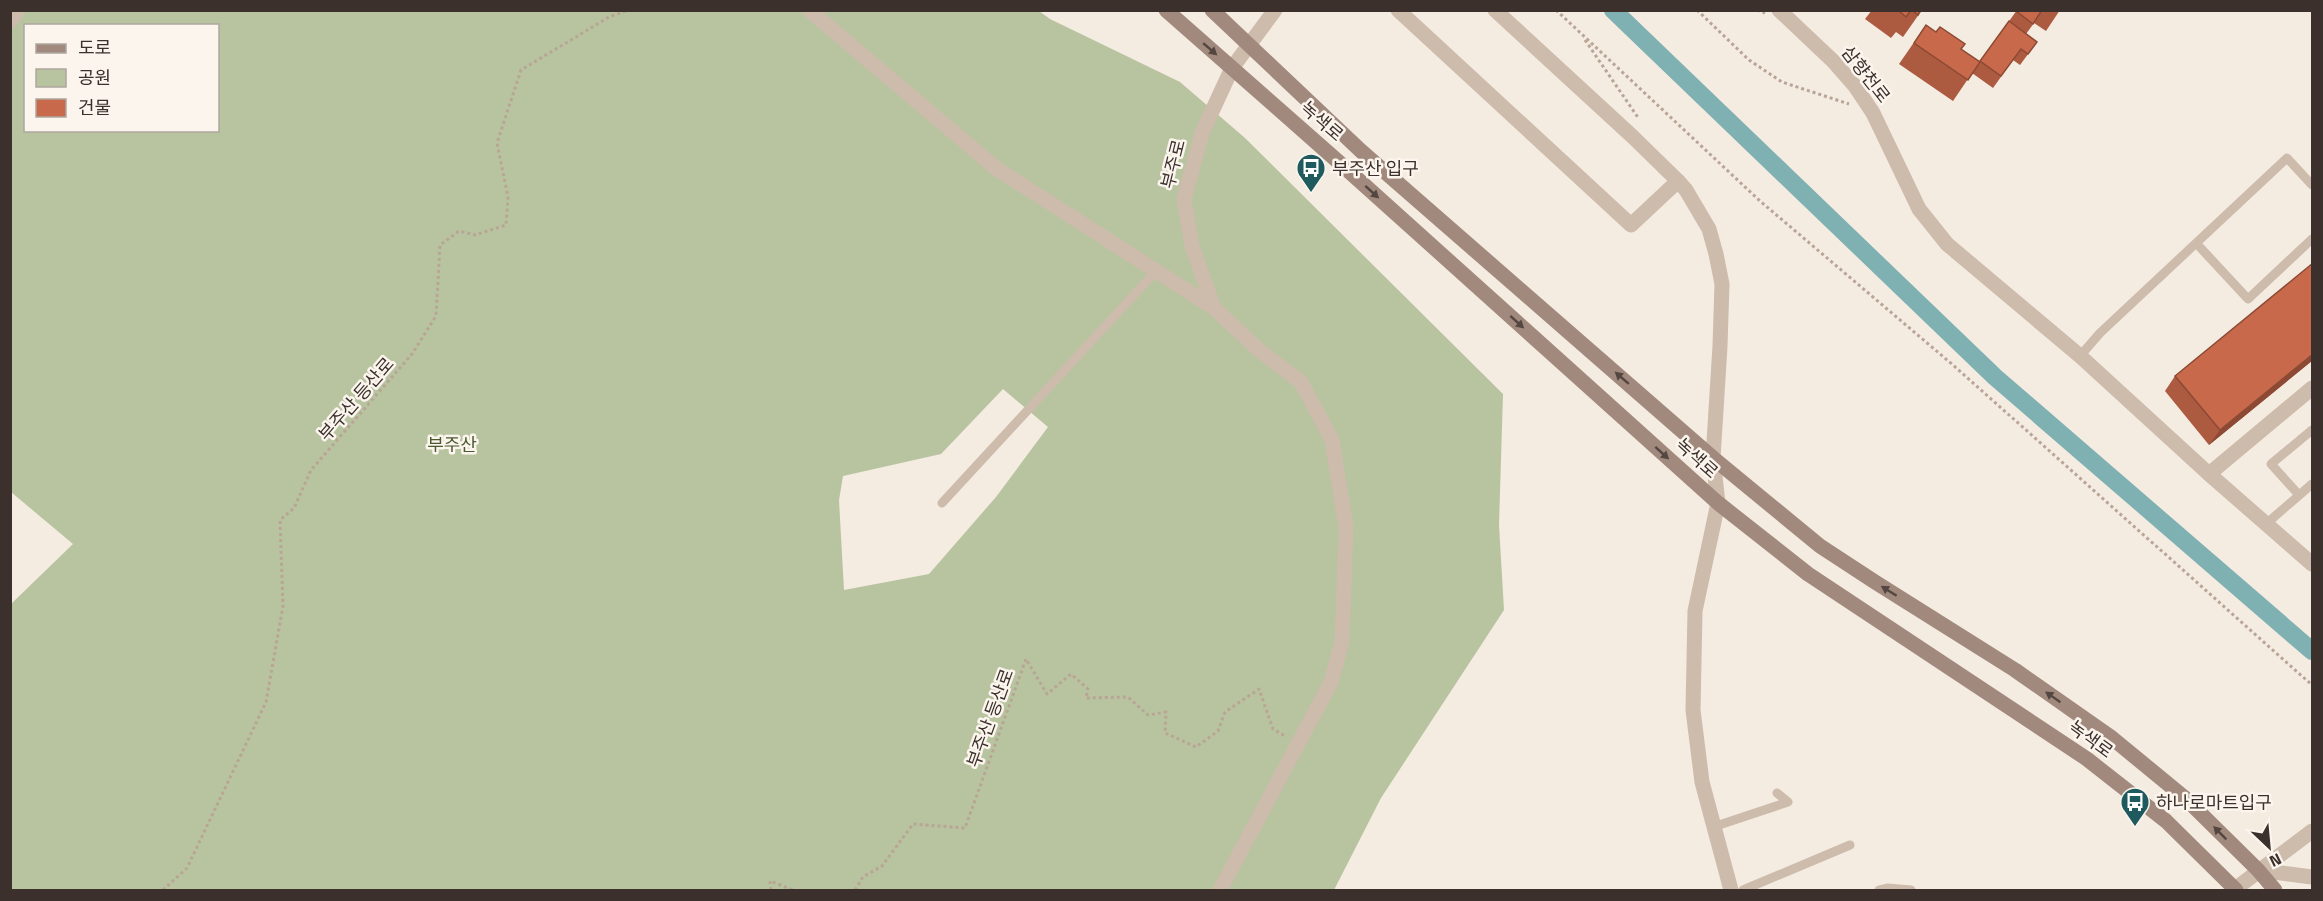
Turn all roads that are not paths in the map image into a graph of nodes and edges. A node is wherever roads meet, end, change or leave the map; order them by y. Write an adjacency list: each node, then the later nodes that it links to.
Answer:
1 (18, 10): 9 (street)
2 (809, 10): 16 (street)
3 (1166, 10): 11 (main road, 녹색로, one-way to 11)
4 (1212, 10): 10 (main road, 녹색로)
5 (1275, 10): 10 (street, 부주로)
6 (1398, 10): 12 (street)
7 (1495, 10): 12 (street)
8 (1779, 10): 18 (street, 삼향천로)
9 (10, 21)
10 (1250, 46): 11 (street, 부주로); 21 (main road, 녹색로, one-way to 10)
11 (1232, 68): 17 (street, 부주로); 25 (main road, 녹색로, one-way to 25)
12 (1678, 181): 21 (street)
13 (2313, 185): 15 (lane)
14 (2313, 239): 15 (lane)
15 (2196, 243): 18 (lane)
16 (1156, 271): 17 (street); 26 (lane)
17 (1214, 308): 36 (street)
18 (2080, 356): 22 (street, 삼향천로)
19 (2313, 388): 22 (street)
20 (2313, 430): 24 (lane)
21 (1713, 458): 25 (street); 33 (main road, 녹색로, one-way to 21)
22 (2209, 474): 27 (street, 삼향천로)
23 (2313, 484): 24 (lane)
24 (2299, 495): 27 (lane)
25 (1718, 502): 30 (street); 35 (main road, 녹색로)
26 (942, 503)
27 (2266, 524): 28 (street, 삼향천로)
28 (2313, 564)
29 (1777, 793): 30 (lane)
30 (1713, 828): 37 (street)
31 (2313, 831): 33 (street)
32 (1850, 845): 38 (lane)
33 (2258, 870): 34 (street); 35 (street); 41 (main road, 녹색로)
34 (2313, 877)
35 (2235, 890)
36 (1220, 891)
37 (1731, 891)
38 (1743, 891)
39 (1878, 891): 40 (lane)
40 (1911, 891)
41 (2275, 891)

